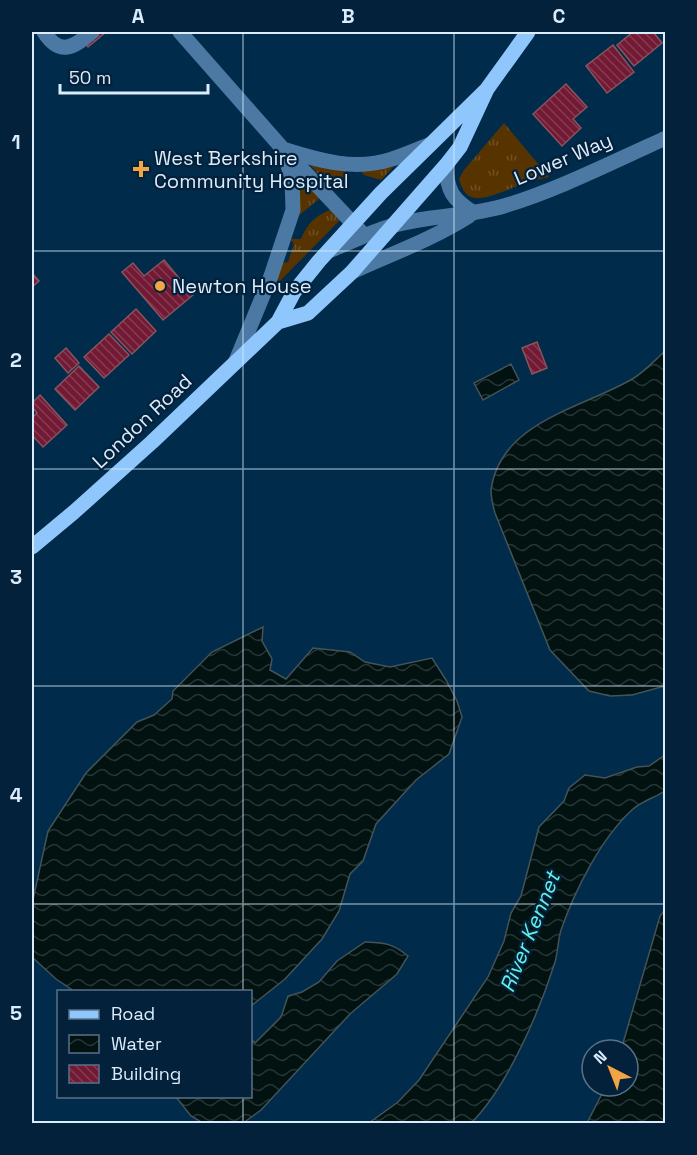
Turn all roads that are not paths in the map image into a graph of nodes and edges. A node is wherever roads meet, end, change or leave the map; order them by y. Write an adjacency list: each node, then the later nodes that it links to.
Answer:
1 (44, 32): 2 (street)
2 (92, 32)
3 (180, 32): 8 (street)
4 (528, 32): 5 (main road, London Road)
5 (487, 89): 7 (main road, London Road); 9 (main road, London Road)
6 (666, 138): 10 (street, Lower Way)
7 (431, 144): 8 (street); 11 (main road, London Road)
8 (283, 149): 11 (street); 18 (street)
9 (446, 165): 10 (street); 12 (main road, London Road)
10 (474, 213): 12 (street, Lower Way); 16 (street, Lower Way)
11 (354, 224): 13 (street); 14 (main road, London Road)
12 (392, 226): 13 (street, Lower Way); 15 (main road, London Road)
13 (365, 236): 14 (street, Lower Way); 15 (street)
14 (331, 250): 17 (main road, London Road)
15 (370, 251): 16 (main road, London Road)
16 (352, 272): 17 (main road, London Road)
17 (278, 322): 18 (main road, London Road)
18 (234, 363): 19 (main road, London Road)
19 (32, 547)

